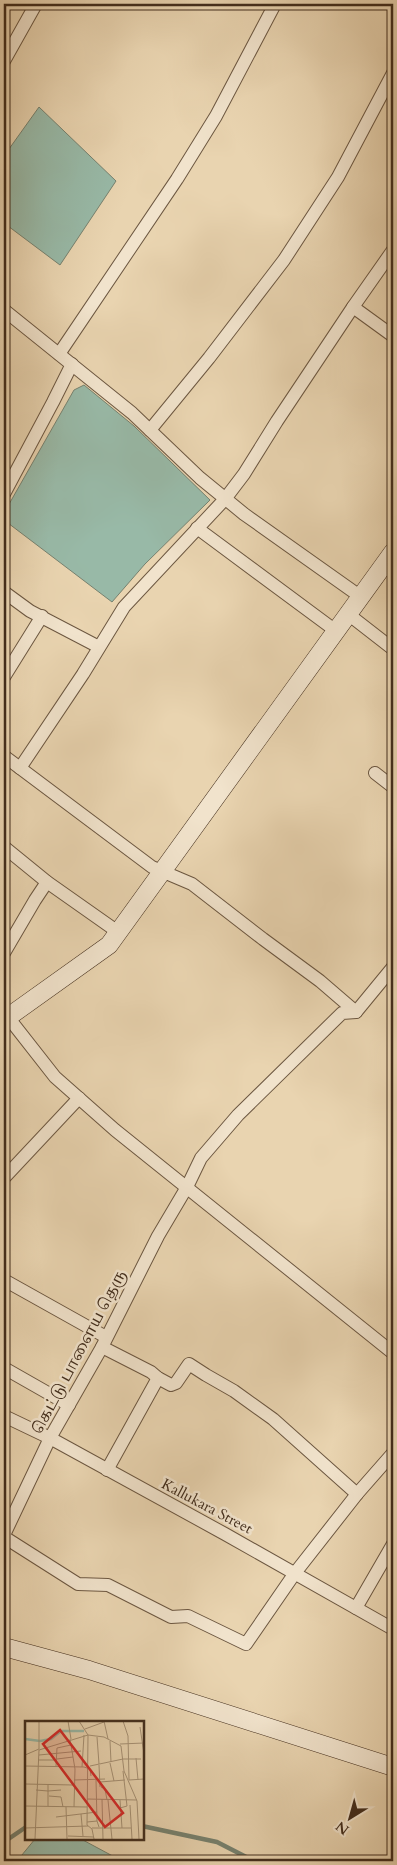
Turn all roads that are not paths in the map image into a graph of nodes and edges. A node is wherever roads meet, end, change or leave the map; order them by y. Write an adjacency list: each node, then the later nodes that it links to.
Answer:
1 (36, 4): 3 (street)
2 (275, 4): 9 (street)
3 (4, 61)
4 (393, 73): 11 (street)
5 (392, 255): 6 (street)
6 (353, 307): 8 (street); 13 (street)
7 (4, 310): 9 (street)
8 (393, 336)
9 (59, 354): 10 (street)
10 (72, 364): 11 (street); 12 (street)
11 (150, 430): 13 (street)
12 (4, 494)
13 (225, 499): 14 (street); 17 (street)
14 (197, 528): 20 (street); 21 (street)
15 (393, 552): 17 (street)
16 (4, 592): 19 (street)
17 (361, 597): 18 (street)
18 (348, 614): 20 (street); 22 (street)
19 (42, 616): 21 (street); 23 (street)
20 (336, 631): 29 (street)
21 (99, 647): 25 (street)
22 (393, 649)
23 (4, 677)
24 (4, 756): 25 (street)
25 (20, 768): 29 (street)
26 (375, 773): 27 (street)
27 (393, 787)
28 (4, 847): 30 (street)
29 (163, 871): 31 (street); 34 (street)
30 (48, 882): 31 (street); 32 (street)
31 (118, 932): 35 (street)
32 (4, 953)
33 (393, 967): 34 (street)
34 (356, 1012): 38 (street, கெட்டு பாளைய தெரு)
35 (5, 1016): 36 (street)
36 (79, 1098): 37 (street); 38 (street)
37 (4, 1178)
38 (187, 1187): 40 (street, கெட்டு பாளைய தெரு); 41 (street)
39 (4, 1280): 40 (street)
40 (104, 1342): 43 (street); 44 (street, கெட்டு பாளைய தெரு)
41 (393, 1353)
42 (4, 1368): 44 (street)
43 (158, 1378): 48 (street); 49 (street)
44 (69, 1405): 46 (street, கெட்டு பாளைய தெரு)
45 (4, 1416): 46 (street, Kallukara Street)
46 (50, 1438): 48 (street, Kallukara Street); 50 (street, கெட்டு பாளைய தெரு)
47 (393, 1453): 49 (street)
48 (107, 1470): 52 (street, Kallukara Street)
49 (357, 1494): 52 (street)
50 (4, 1536): 52 (street)
51 (393, 1544): 53 (street)
52 (295, 1573): 53 (street, Kallukara Street)
53 (356, 1608): 54 (street, Kallukara Street)
54 (393, 1629)
55 (4, 1647): 56 (street)
56 (393, 1767)

